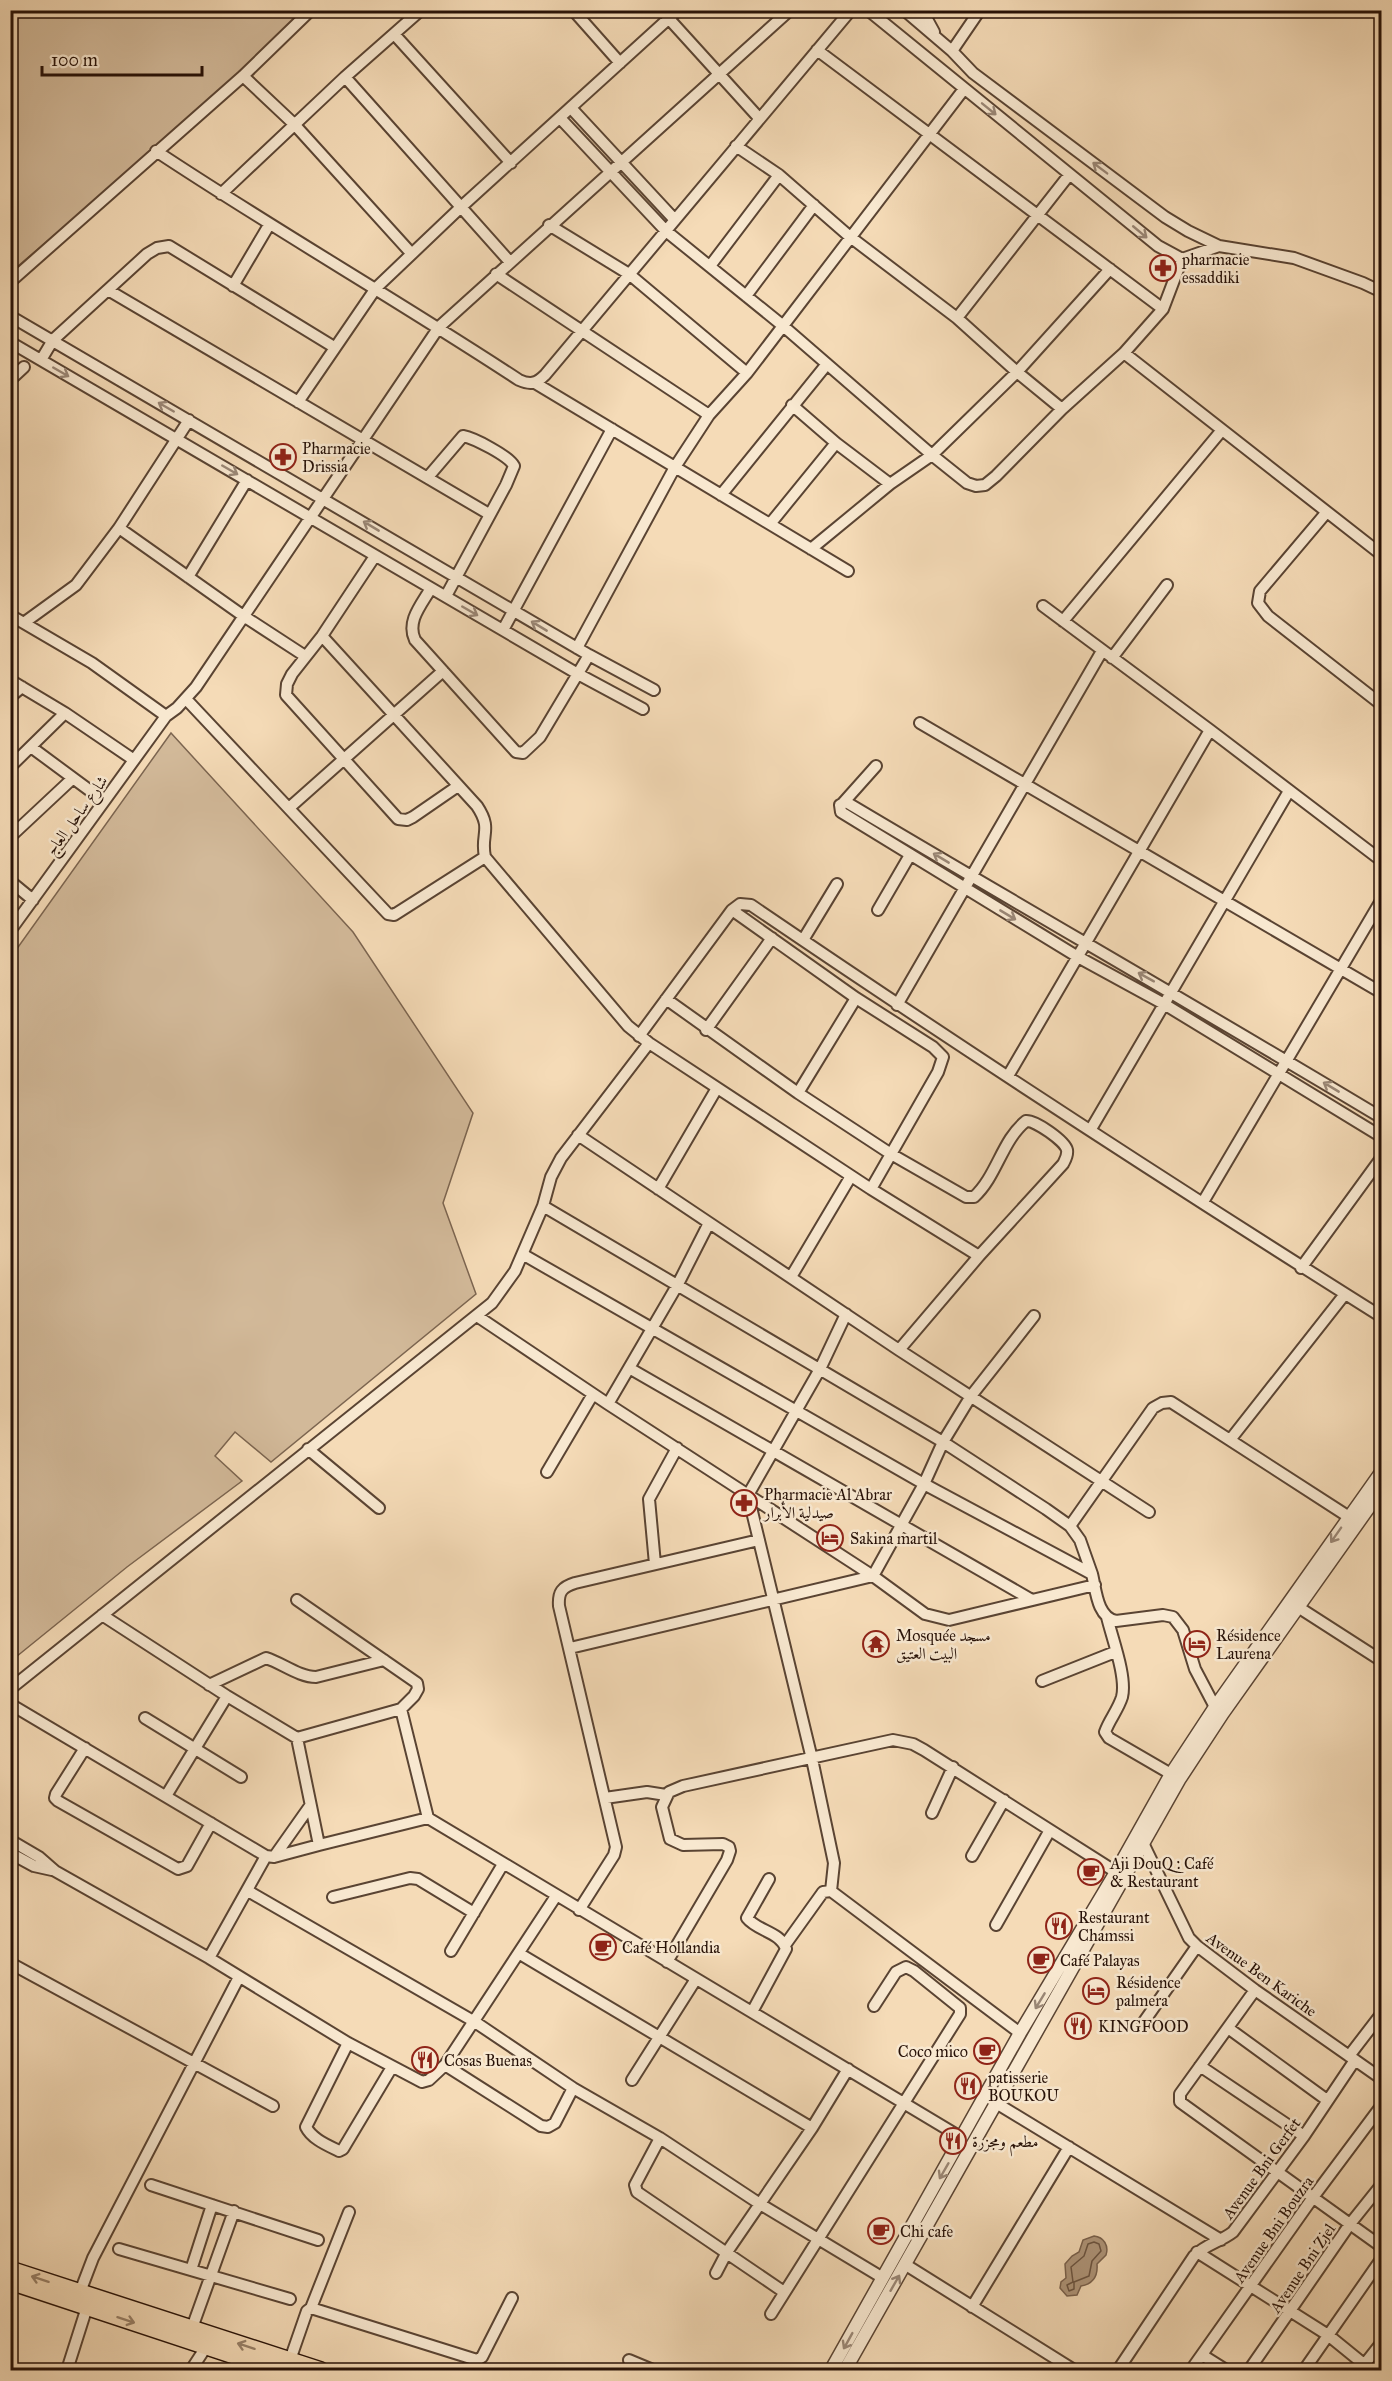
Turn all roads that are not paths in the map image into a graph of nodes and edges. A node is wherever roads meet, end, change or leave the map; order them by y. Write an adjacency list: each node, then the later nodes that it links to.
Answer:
1 (311, 10): 18 (street)
2 (421, 10): 12 (street)
3 (573, 10): 16 (street)
4 (678, 10): 11 (street)
5 (790, 10): 17 (street, شارع ساحل العاج)
6 (851, 10): 14 (street)
7 (868, 10): 20 (street)
8 (904, 10): 13 (street)
9 (922, 10): 13 (street)
10 (980, 10): 15 (street)
11 (665, 15): 16 (street); 17 (street)
12 (394, 34): 19 (street); 29 (street)
13 (937, 38): 15 (street)
14 (817, 50): 23 (street); 25 (street)
15 (952, 51): 42 (street, one-way to 15)
16 (620, 63): 21 (street)
17 (718, 74): 23 (street); 28 (street, شارع ساحل العاج)
18 (243, 76): 24 (street); 27 (street)
19 (345, 77): 24 (street); 35 (street)
20 (964, 89): 25 (street); 32 (street, one-way to 32)
21 (571, 108): 22 (street); 28 (street)
22 (560, 118): 29 (street); 30 (street)
23 (759, 118): 26 (street)
24 (294, 124): 33 (street); 43 (street)
25 (928, 133): 36 (street); 41 (street)
26 (736, 146): 31 (street); 37 (street)
27 (156, 151): 33 (street); 50 (street)
28 (621, 162): 30 (street, شارع ساحل العاج); 37 (street)
29 (511, 163): 35 (street)
30 (609, 172): 39 (street, شارع ساحل العاج); 40 (street)
31 (778, 175): 34 (street); 46 (street)
32 (1069, 175): 36 (street); 44 (street, one-way to 44)
33 (221, 194): 38 (street)
34 (814, 205): 41 (street); 55 (street)
35 (460, 208): 43 (street); 45 (street)
36 (1038, 215): 47 (street); 58 (street)
37 (675, 220): 40 (street)
38 (269, 225): 51 (street); 52 (street)
39 (549, 225): 45 (street, شارع ساحل العاج); 49 (street)
40 (666, 231): 46 (street); 49 (street)
41 (849, 236): 58 (street); 59 (street)
42 (1219, 246): 44 (street); 54 (street)
43 (411, 253): 52 (street)
44 (1182, 259): 56 (street)
45 (509, 261): 48 (street, شارع ساحل العاج)
46 (710, 266): 55 (street)
47 (1110, 269): 56 (street); 69 (street)
48 (496, 274): 60 (street, شارع ساحل العاج); 61 (street)
49 (629, 274): 61 (street); 70 (street)
50 (10, 282)
51 (233, 286): 53 (street); 64 (street)
52 (376, 288): 60 (street); 64 (street)
53 (108, 290): 62 (street); 73 (street)
54 (1382, 292)
55 (746, 296): 59 (street)
56 (1163, 309): 65 (street)
57 (10, 316): 62 (street)
58 (957, 318): 69 (street)
59 (782, 325): 67 (street); 70 (street)
60 (439, 327): 72 (street); 81 (street, شارع ساحل العاج)
61 (581, 331): 72 (street); 76 (street)
62 (53, 340): 66 (street); 77 (street, one-way to 62)
63 (10, 342): 66 (street)
64 (334, 347): 73 (street)
65 (1124, 352): 75 (street); 79 (street)
66 (41, 360): 80 (street, one-way to 80)
67 (827, 364): 74 (street); 83 (street)
68 (24, 367): 71 (street)
69 (1017, 372): 75 (street); 83 (street)
70 (747, 373): 76 (street)
71 (10, 380)
72 (535, 383): 78 (street)
73 (298, 402): 81 (street)
74 (792, 405): 82 (street); 88 (street)
75 (1062, 409): 83 (street)
76 (709, 415): 84 (street)
77 (189, 420): 80 (street); 89 (street)
78 (612, 429): 84 (street); 105 (street)
79 (1222, 430): 90 (street); 108 (street)
80 (177, 439): 86 (street, one-way to 86); 94 (street)
81 (363, 440): 85 (street); 89 (street, شارع ساحل العاج)
82 (836, 443): 87 (street); 93 (street)
83 (932, 455): 87 (street)
84 (675, 467): 88 (street); 112 (street)
85 (428, 477): 91 (street); 91 (street)
86 (247, 480): 92 (street); 100 (street)
87 (890, 484): 95 (street)
88 (722, 495): 93 (street)
89 (324, 498): 92 (street, شارع ساحل العاج); 99 (street, one-way to 89)
90 (1326, 513): 96 (street); 124 (street)
91 (489, 514): 99 (street)
92 (311, 517): 97 (street); 107 (street, شارع ساحل العاج)
93 (770, 524): 95 (street)
94 (119, 528): 100 (street); 109 (street)
95 (811, 549): 98 (street)
96 (1382, 555)
97 (375, 556): 102 (street); 111 (street)
98 (848, 571)
99 (456, 576): 103 (street); 105 (street)
100 (188, 577): 107 (street)
101 (1167, 585): 116 (street)
102 (431, 588): 103 (street); 117 (street)
103 (446, 596): 110 (street, one-way to 110)
104 (1043, 606): 108 (street)
105 (513, 610): 110 (street); 112 (street, one-way to 105)
106 (10, 615): 109 (street)
107 (242, 615): 115 (street); 123 (street, شارع ساحل العاج)
108 (1063, 621): 113 (street)
109 (25, 622): 128 (street)
110 (504, 630): 118 (street)
111 (322, 636): 115 (street); 127 (street)
112 (577, 648): 114 (street)
113 (1102, 651): 116 (street); 137 (street)
114 (589, 655): 118 (street); 121 (street)
115 (306, 656): 132 (street)
116 (1112, 658): 130 (street)
117 (443, 671): 118 (street); 127 (street)
118 (579, 674): 125 (street)
119 (10, 680): 120 (street)
120 (22, 687): 122 (street); 126 (street)
121 (654, 690)
122 (10, 698)
123 (186, 699): 128 (street, شارع ساحل العاج); 142 (street)
124 (1382, 705)
125 (644, 709)
126 (65, 712): 131 (street); 133 (street)
127 (394, 713): 132 (street); 138 (street)
128 (166, 716): 133 (street, شارع ساحل العاج)
129 (920, 723): 137 (street)
130 (1210, 730): 139 (street); 144 (street)
131 (32, 747): 135 (street); 136 (street)
132 (344, 758): 138 (street); 142 (street)
133 (134, 760): 140 (street, شارع ساحل العاج)
134 (876, 766): 141 (street)
135 (10, 767)
136 (72, 779): 140 (street); 143 (street)
137 (1024, 784): 144 (street); 148 (street)
138 (458, 786): 146 (street)
139 (1289, 791): 147 (street); 154 (street)
140 (104, 801): 153 (street, شارع ساحل العاج)
141 (843, 803): 145 (street); 148 (street, one-way to 141)
142 (289, 808): 146 (street)
143 (10, 837)
144 (1139, 852): 154 (street); 160 (street)
145 (910, 855): 151 (street); 156 (street)
146 (485, 857): 170 (street)
147 (1382, 861)
148 (971, 877): 151 (street); 160 (street)
149 (10, 881): 153 (street)
150 (837, 884): 159 (street)
151 (964, 889): 161 (street, one-way to 161); 168 (street)
152 (1382, 899): 162 (street)
153 (33, 900): 157 (street, شارع ساحل العاج)
154 (1224, 902): 162 (street); 163 (street)
155 (732, 910): 158 (street); 159 (street); 166 (street)
156 (878, 910)
157 (10, 931)
158 (772, 938): 165 (street); 169 (street)
159 (802, 940): 168 (street)
160 (1086, 944): 161 (street); 163 (street, one-way to 160)
161 (1078, 957): 167 (street); 174 (street)
162 (1340, 969): 164 (street); 172 (street)
163 (1172, 991): 167 (street); 172 (street)
164 (1382, 993)
165 (856, 998): 176 (street); 181 (street)
166 (666, 999): 169 (street); 170 (street)
167 (1164, 1004): 173 (street); 178 (street)
168 (897, 1005): 174 (street)
169 (706, 1030): 176 (street)
170 (639, 1036): 171 (street)
171 (649, 1043): 175 (street); 179 (street)
172 (1287, 1060): 173 (street); 177 (street, one-way to 172)
173 (1279, 1073): 180 (street); 186 (street)
174 (1008, 1076): 178 (street)
175 (717, 1088): 183 (street); 184 (street)
176 (798, 1093): 181 (street)
177 (1382, 1118)
178 (1091, 1129): 186 (street)
179 (578, 1135): 184 (street); 187 (street)
180 (1382, 1137)
181 (891, 1154): 185 (street); 190 (street)
182 (1382, 1157): 191 (street)
183 (851, 1176): 185 (street); 192 (street)
184 (658, 1189): 188 (street)
185 (871, 1189): 190 (street)
186 (1203, 1203): 191 (street)
187 (543, 1206): 189 (street); 193 (street)
188 (709, 1223): 192 (street); 193 (street)
189 (524, 1255): 196 (street); 199 (street)
190 (979, 1256): 200 (street)
191 (1301, 1268): 194 (street)
192 (791, 1277): 195 (street)
193 (678, 1284): 199 (street); 202 (street)
194 (1345, 1294): 198 (street); 207 (street)
195 (846, 1314): 200 (street); 202 (street)
196 (477, 1316): 203 (street); 210 (street)
197 (1034, 1316): 204 (street)
198 (1382, 1317)
199 (653, 1328): 201 (street); 206 (street)
200 (899, 1350): 204 (street)
201 (629, 1368): 205 (street); 211 (street)
202 (820, 1369): 206 (street); 208 (street)
203 (593, 1394): 205 (street); 213 (street)
204 (971, 1396): 208 (street); 215 (street)
205 (608, 1404): 209 (street)
206 (796, 1410): 211 (street); 214 (street)
207 (1230, 1440): 215 (street); 221 (street)
208 (942, 1442): 214 (street); 223 (street)
209 (676, 1448): 217 (street); 225 (street)
210 (308, 1449): 219 (street); 233 (street)
211 (774, 1450): 217 (street); 222 (street)
212 (1382, 1470): 221 (street)
213 (547, 1472)
214 (924, 1484): 222 (street); 226 (street)
215 (1102, 1484): 220 (street); 223 (street)
216 (1382, 1489): 218 (street)
217 (748, 1495): 224 (street); 227 (street)
218 (1377, 1504): 232 (street)
219 (379, 1508)
220 (1149, 1512)
221 (1349, 1517): 244 (street, one-way to 244)
222 (902, 1525): 227 (street); 231 (street)
223 (1071, 1526): 226 (street)
224 (759, 1540): 225 (street); 229 (street)
225 (655, 1564): 235 (street)
226 (1092, 1574): 228 (street)
227 (873, 1576): 229 (street); 231 (street)
228 (1095, 1585): 231 (street); 234 (street)
229 (774, 1599): 235 (street); 250 (street)
230 (297, 1600): 237 (street)
231 (1032, 1600)
232 (1298, 1607): 238 (street); 264 (street)
233 (102, 1615): 240 (street); 241 (street)
234 (1107, 1617): 236 (street); 244 (street)
235 (570, 1648): 256 (street)
236 (1115, 1653): 239 (street); 252 (street)
237 (384, 1660): 240 (street); 245 (street)
238 (1382, 1661)
239 (1042, 1682)
240 (209, 1685): 242 (street)
241 (10, 1689)
242 (227, 1696): 247 (street); 249 (street)
243 (10, 1704): 248 (street)
244 (1215, 1707): 252 (street)
245 (401, 1709): 247 (street); 260 (street)
246 (145, 1718): 249 (street)
247 (297, 1738): 258 (street)
248 (85, 1748): 255 (street); 261 (street)
249 (195, 1748): 253 (street); 255 (street)
250 (812, 1759): 251 (street); 254 (street); 274 (street)
251 (952, 1767): 257 (street); 259 (street)
252 (1170, 1774): 264 (street)
253 (241, 1777)
254 (666, 1795): 256 (street); 285 (street)
255 (166, 1796): 261 (street)
256 (605, 1798): 277 (street)
257 (1004, 1800): 262 (street); 267 (street)
258 (310, 1806): 265 (street); 268 (street)
259 (932, 1813)
260 (428, 1818): 265 (street); 269 (street)
261 (211, 1823): 268 (street)
262 (1050, 1830): 271 (street); 279 (street)
263 (10, 1840): 270 (street)
264 (1139, 1841): 271 (street); 281 (street, Avenue Ben Kariche); 310 (street)
265 (320, 1845): 268 (street)
266 (10, 1853): 270 (street)
267 (972, 1856)
268 (270, 1857): 273 (street)
269 (503, 1864): 275 (street); 278 (street)
270 (55, 1871): 284 (street)
271 (1116, 1872): 296 (street, one-way to 296)
272 (769, 1879): 280 (street)
273 (248, 1891): 284 (street); 293 (street)
274 (831, 1891): 280 (street); 296 (street)
275 (556, 1896): 277 (street); 283 (street)
276 (333, 1897): 278 (street)
277 (579, 1910): 285 (street)
278 (474, 1913): 282 (street)
279 (996, 1925)
280 (785, 1945): 291 (street)
281 (1197, 1946): 289 (street, Avenue Ben Kariche); 294 (street)
282 (451, 1951)
283 (520, 1954): 293 (street); 297 (street)
284 (209, 1958): 287 (street)
285 (667, 1962): 288 (street)
286 (10, 1963): 300 (street)
287 (239, 1977): 298 (street); 300 (street)
288 (696, 1979): 291 (street); 297 (street)
289 (1255, 1990): 295 (street); 299 (street, Avenue Ben Kariche)
290 (874, 2006): 309 (street)
291 (752, 2012): 304 (street)
292 (1382, 2013): 299 (street, Avenue Bni Gerfet)
293 (475, 2022): 301 (street); 307 (street)
294 (1143, 2023)
295 (1228, 2028): 302 (street); 308 (street)
296 (1020, 2033): 316 (street)
297 (659, 2036): 306 (street); 313 (street)
298 (348, 2043): 303 (street); 303 (street)
299 (1352, 2058): 305 (street, Avenue Ben Kariche); 308 (street, Avenue Bni Gerfet)
300 (193, 2061): 312 (street); 343 (street)
301 (445, 2065): 303 (street); 307 (street)
302 (1200, 2066): 314 (street); 318 (street)
303 (392, 2067)
304 (848, 2069): 309 (street); 313 (street)
305 (1382, 2079)
306 (632, 2080)
307 (573, 2088): 315 (street)
308 (1327, 2100): 314 (street, Avenue Bni Gerfet)
309 (904, 2103): 316 (street); 328 (street)
310 (996, 2103): 317 (street); 335 (street)
311 (1382, 2105): 321 (street, Avenue Bni Bouzra)
312 (273, 2106)
313 (812, 2128): 322 (street)
314 (1304, 2136): 318 (street, Avenue Bni Gerfet)
315 (660, 2138): 322 (street); 332 (street)
316 (962, 2138): 340 (street, one-way to 340)
317 (1069, 2147): 329 (street); 348 (street)
318 (1278, 2172): 321 (street); 329 (street, Avenue Bni Gerfet)
319 (1382, 2184): 326 (street, Avenue Bni Zjel)
320 (151, 2185): 323 (street)
321 (1314, 2196): 326 (street); 342 (street, Avenue Bni Bouzra)
322 (760, 2204): 328 (street); 332 (street)
323 (212, 2205): 324 (street); 337 (street)
324 (234, 2211): 327 (street); 339 (street)
325 (349, 2212): 349 (street)
326 (1350, 2224): 330 (street); 350 (street, Avenue Bni Zjel)
327 (318, 2240)
328 (819, 2240): 340 (street); 344 (street)
329 (1221, 2240): 333 (street, Avenue Bni Gerfet)
330 (1382, 2247)
331 (118, 2249): 337 (street)
332 (727, 2252): 338 (street); 344 (street)
333 (1197, 2253): 342 (street); 359 (street, Avenue Bni Gerfet)
334 (1382, 2258): 353 (street)
335 (906, 2265): 348 (street); 367 (street, one-way to 335)
336 (10, 2269): 343 (main road, one-way to 336)
337 (191, 2270): 339 (street)
338 (716, 2273)
339 (209, 2275): 346 (street); 352 (street)
340 (883, 2278): 366 (street, one-way to 366)
341 (10, 2282): 347 (main road)
342 (1251, 2286): 350 (street); 356 (street, Avenue Bni Bouzra)
343 (80, 2292): 352 (main road)
344 (784, 2292): 351 (street)
345 (512, 2298): 349 (street)
346 (290, 2299)
347 (87, 2307): 355 (main road, one-way to 355); 361 (street)
348 (972, 2307): 368 (street)
349 (310, 2308): 357 (street)
350 (1290, 2311): 353 (street); 371 (street, Avenue Bni Zjel)
351 (771, 2314)
352 (192, 2328): 357 (main road, one-way to 352)
353 (1328, 2336): 360 (street); 372 (street)
354 (1382, 2342): 360 (street)
355 (206, 2347): 362 (street); 363 (main road)
356 (1202, 2355): 369 (street, Avenue Bni Bouzra); 370 (street)
357 (290, 2360): 364 (main road)
358 (629, 2360): 365 (street)
359 (1122, 2369)
360 (1365, 2369)
361 (67, 2370)
362 (191, 2370)
363 (276, 2370)
364 (321, 2370)
365 (653, 2370)
366 (831, 2370)
367 (845, 2370)
368 (1074, 2370)
369 (1191, 2370)
370 (1226, 2370)
371 (1249, 2370)
372 (1304, 2370)

